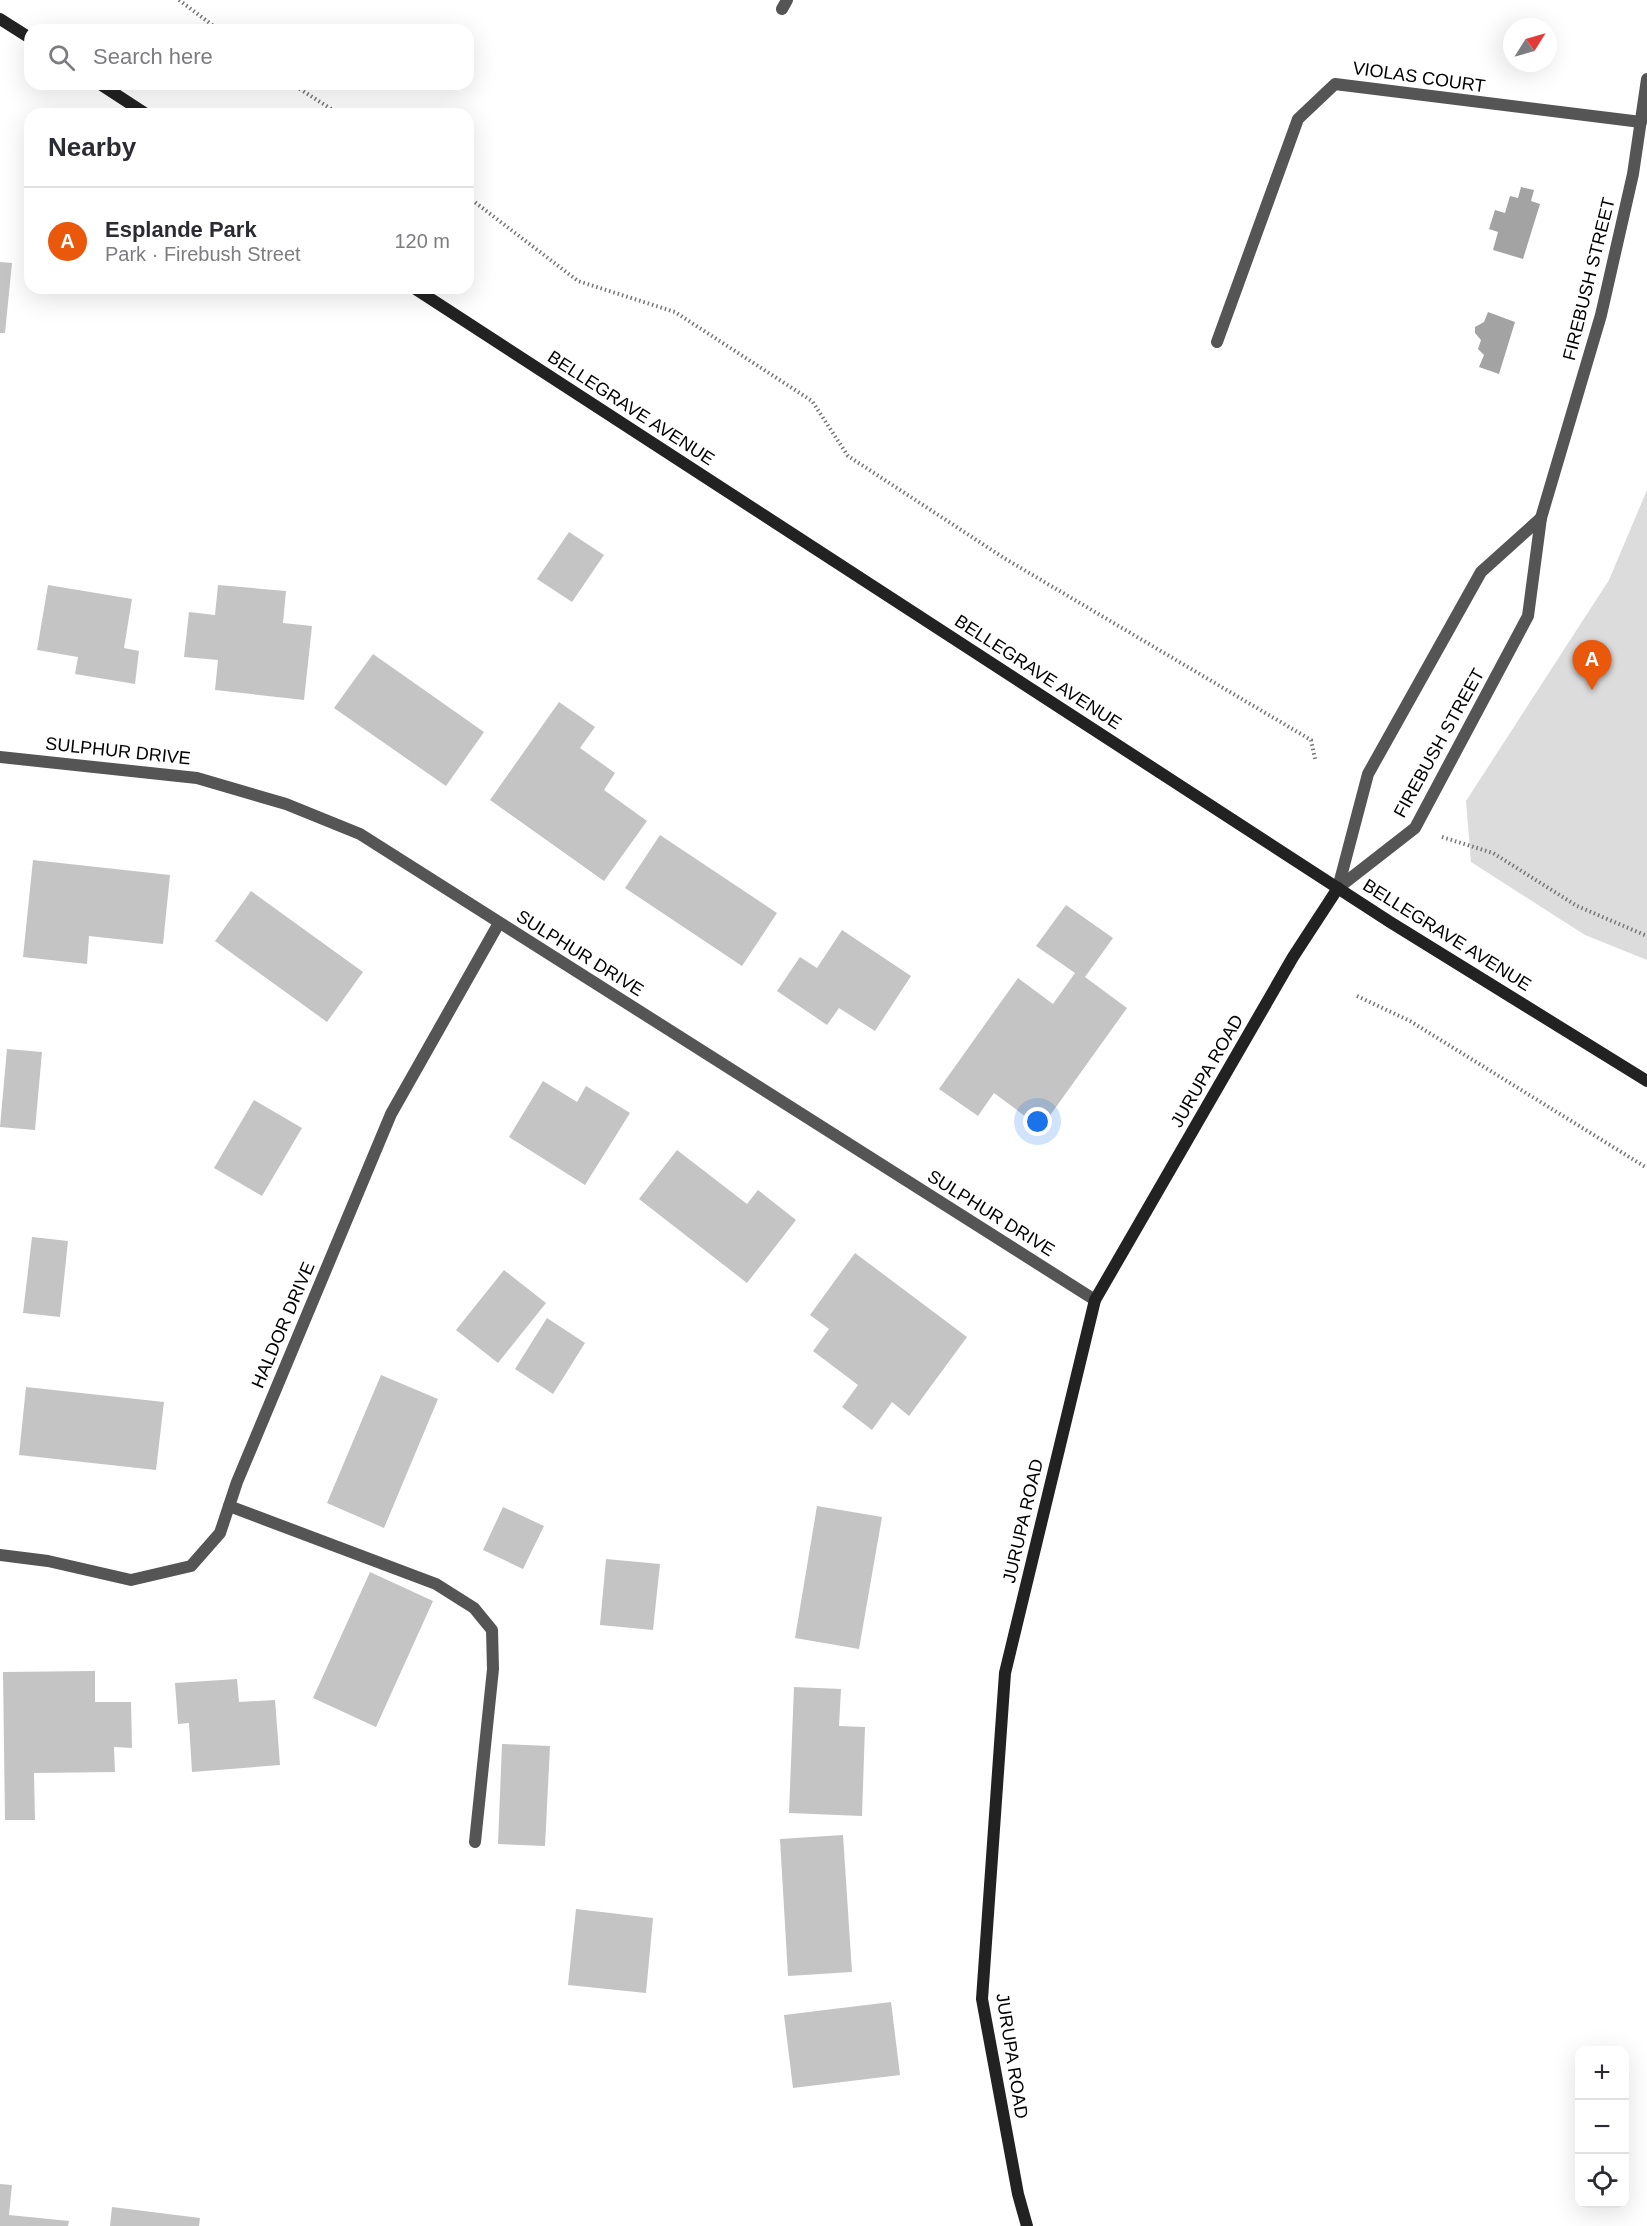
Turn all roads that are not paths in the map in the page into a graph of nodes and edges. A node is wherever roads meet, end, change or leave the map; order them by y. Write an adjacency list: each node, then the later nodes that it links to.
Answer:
1 (0, 19): 2 (main road)
2 (24, 34)
3 (1647, 79): 6 (street, FIREBUSH STREET)
4 (109, 90): 5 (main road)
5 (137, 108)
6 (1641, 122): 8 (street, VIOLAS COURT); 9 (street, FIREBUSH STREET)
7 (423, 294): 11 (main road, BELLEGRAVE AVENUE)
8 (1217, 342)
9 (1541, 518): 11 (street); 11 (street, FIREBUSH STREET)
10 (0, 757): 12 (street, SULPHUR DRIVE)
11 (1338, 888): 13 (main road, BELLEGRAVE AVENUE); 14 (main road, JURUPA ROAD)
12 (499, 923): 14 (street, SULPHUR DRIVE); 15 (street, HALDOR DRIVE)
13 (1647, 1081)
14 (1095, 1300): 18 (main road, JURUPA ROAD)
15 (229, 1506): 16 (street, HALDOR DRIVE); 17 (street)
16 (0, 1555)
17 (475, 1842)
18 (1027, 2226)

